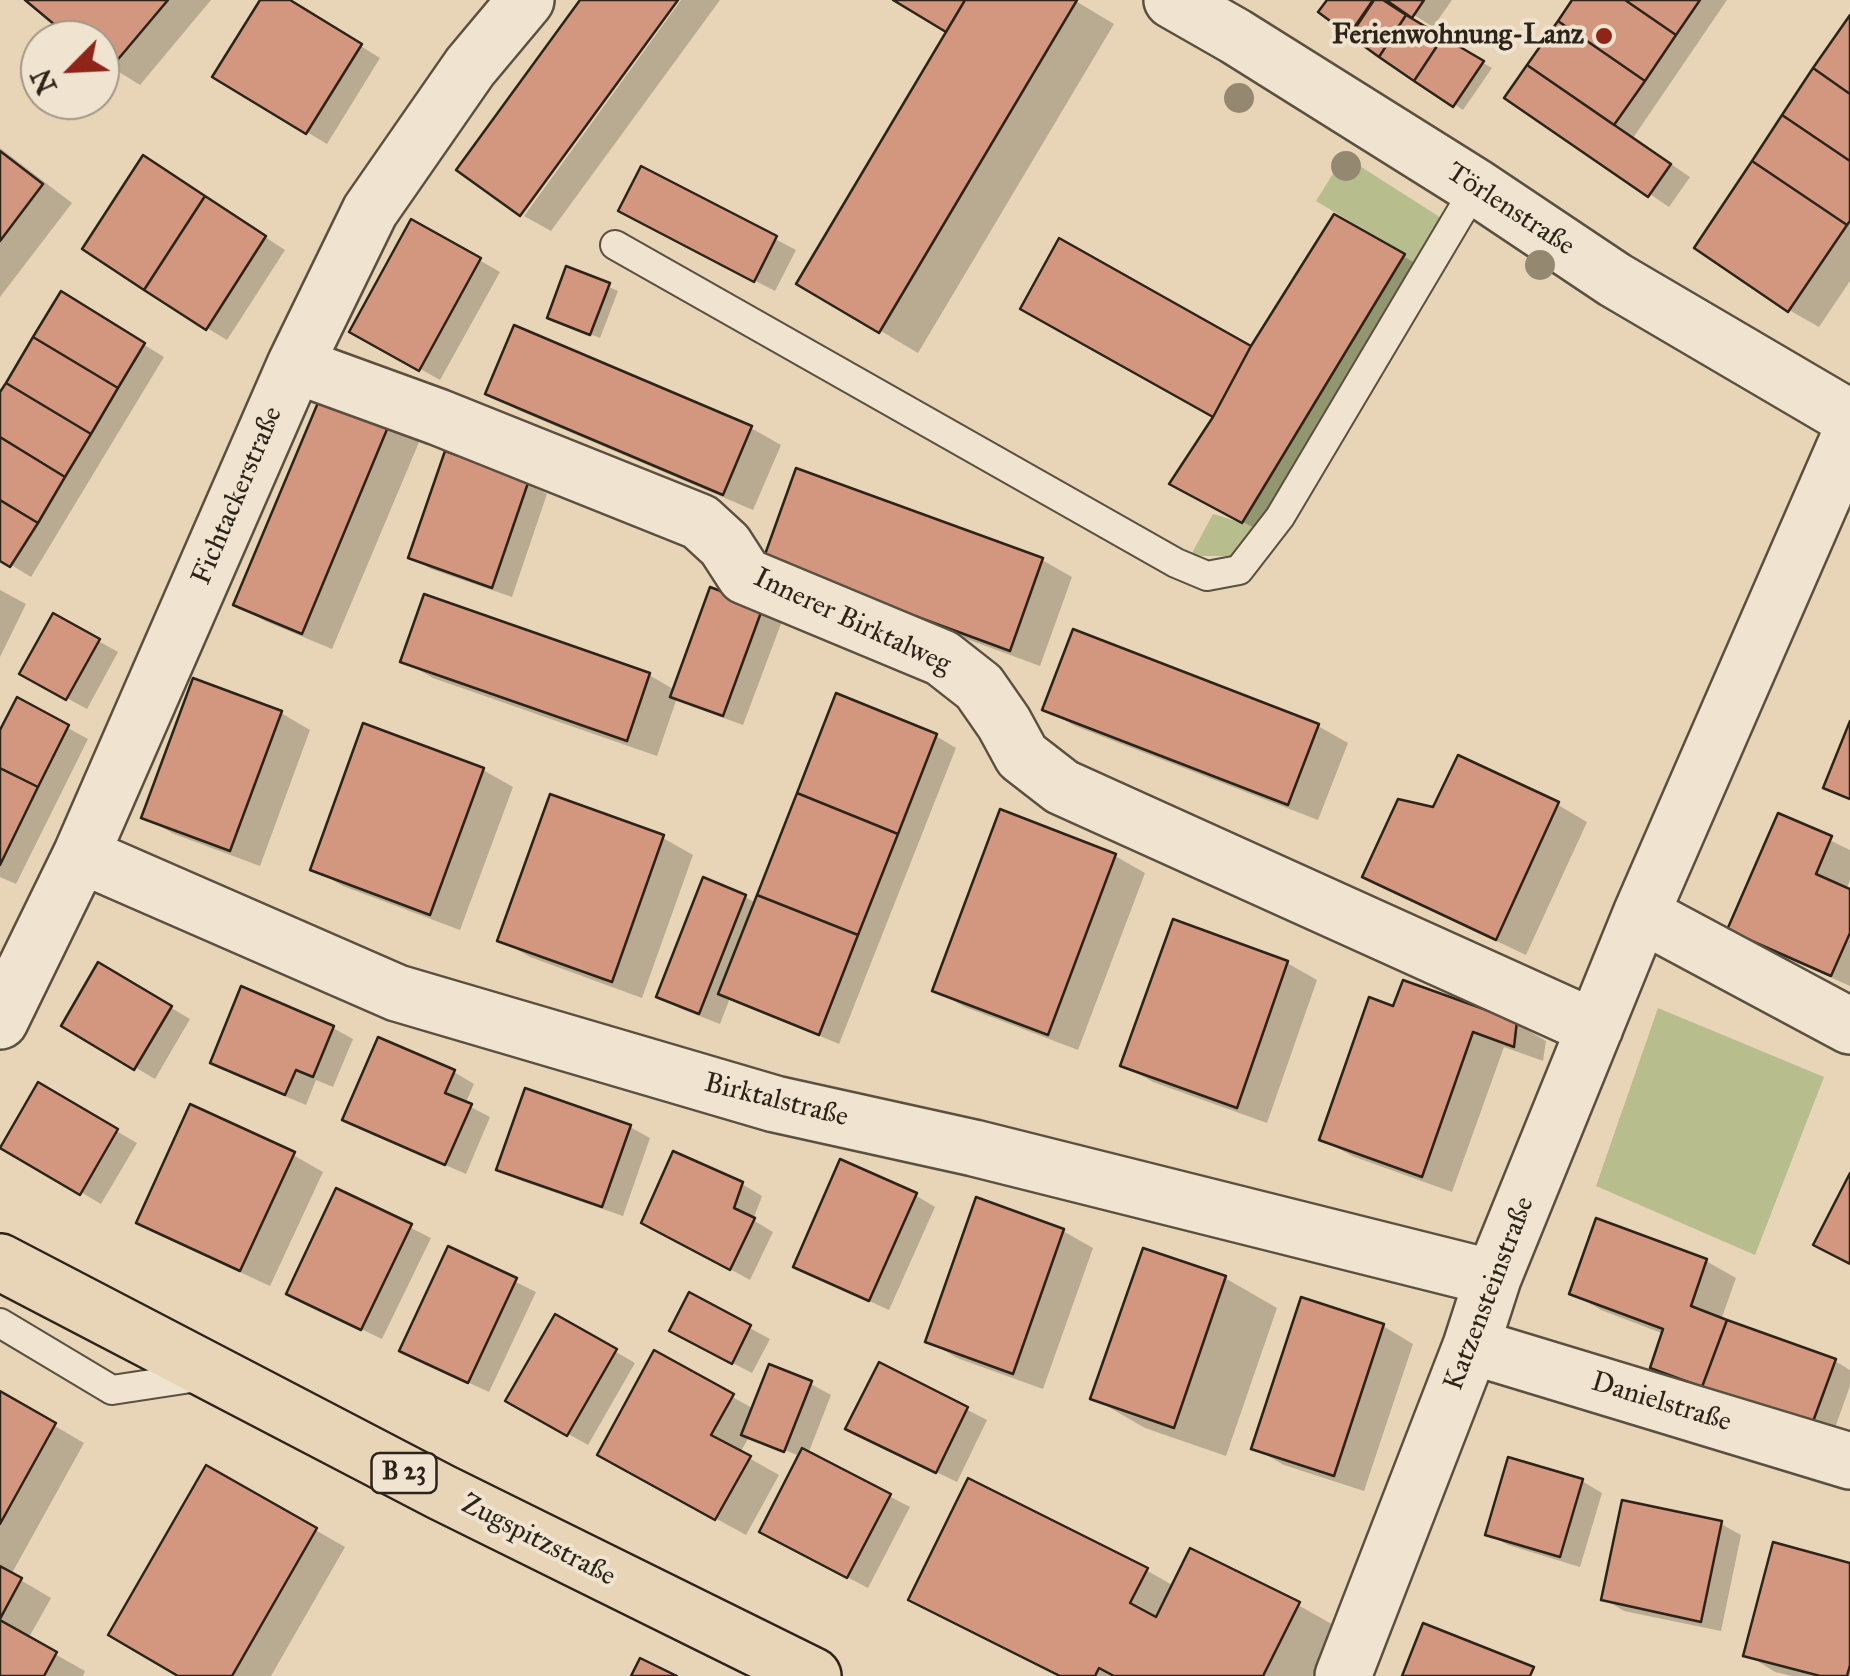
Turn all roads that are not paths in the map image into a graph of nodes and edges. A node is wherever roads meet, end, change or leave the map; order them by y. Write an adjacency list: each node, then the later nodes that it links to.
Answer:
1 (526, 0): 5 (street, Fichtackerstraße)
2 (1172, 0): 3 (street, Törlenstraße)
3 (1476, 187): 4 (lane); 6 (street, Törlenstraße)
4 (615, 244)
5 (295, 364): 8 (street, Fichtackerstraße); 12 (street, Innerer Birktalweg)
6 (1850, 418)
7 (1850, 435): 9 (street, Katzensteinstraße)
8 (81, 855): 10 (street, Fichtackerstraße); 14 (street, Birktalstraße)
9 (1640, 914): 11 (street); 12 (street, Katzensteinstraße)
10 (0, 1021)
11 (1850, 1026)
12 (1595, 1028): 14 (street, Katzensteinstraße)
13 (0, 1262): 17 (main road, Zugspitzstraße / B 23)
14 (1493, 1278): 16 (street, Katzensteinstraße)
15 (0, 1323): 17 (lane)
16 (1471, 1346): 18 (street, Danielstraße); 20 (street, Katzensteinstraße)
17 (214, 1374): 19 (main road, Zugspitzstraße / B 23)
18 (1850, 1460)
19 (813, 1676)
20 (1343, 1676)

